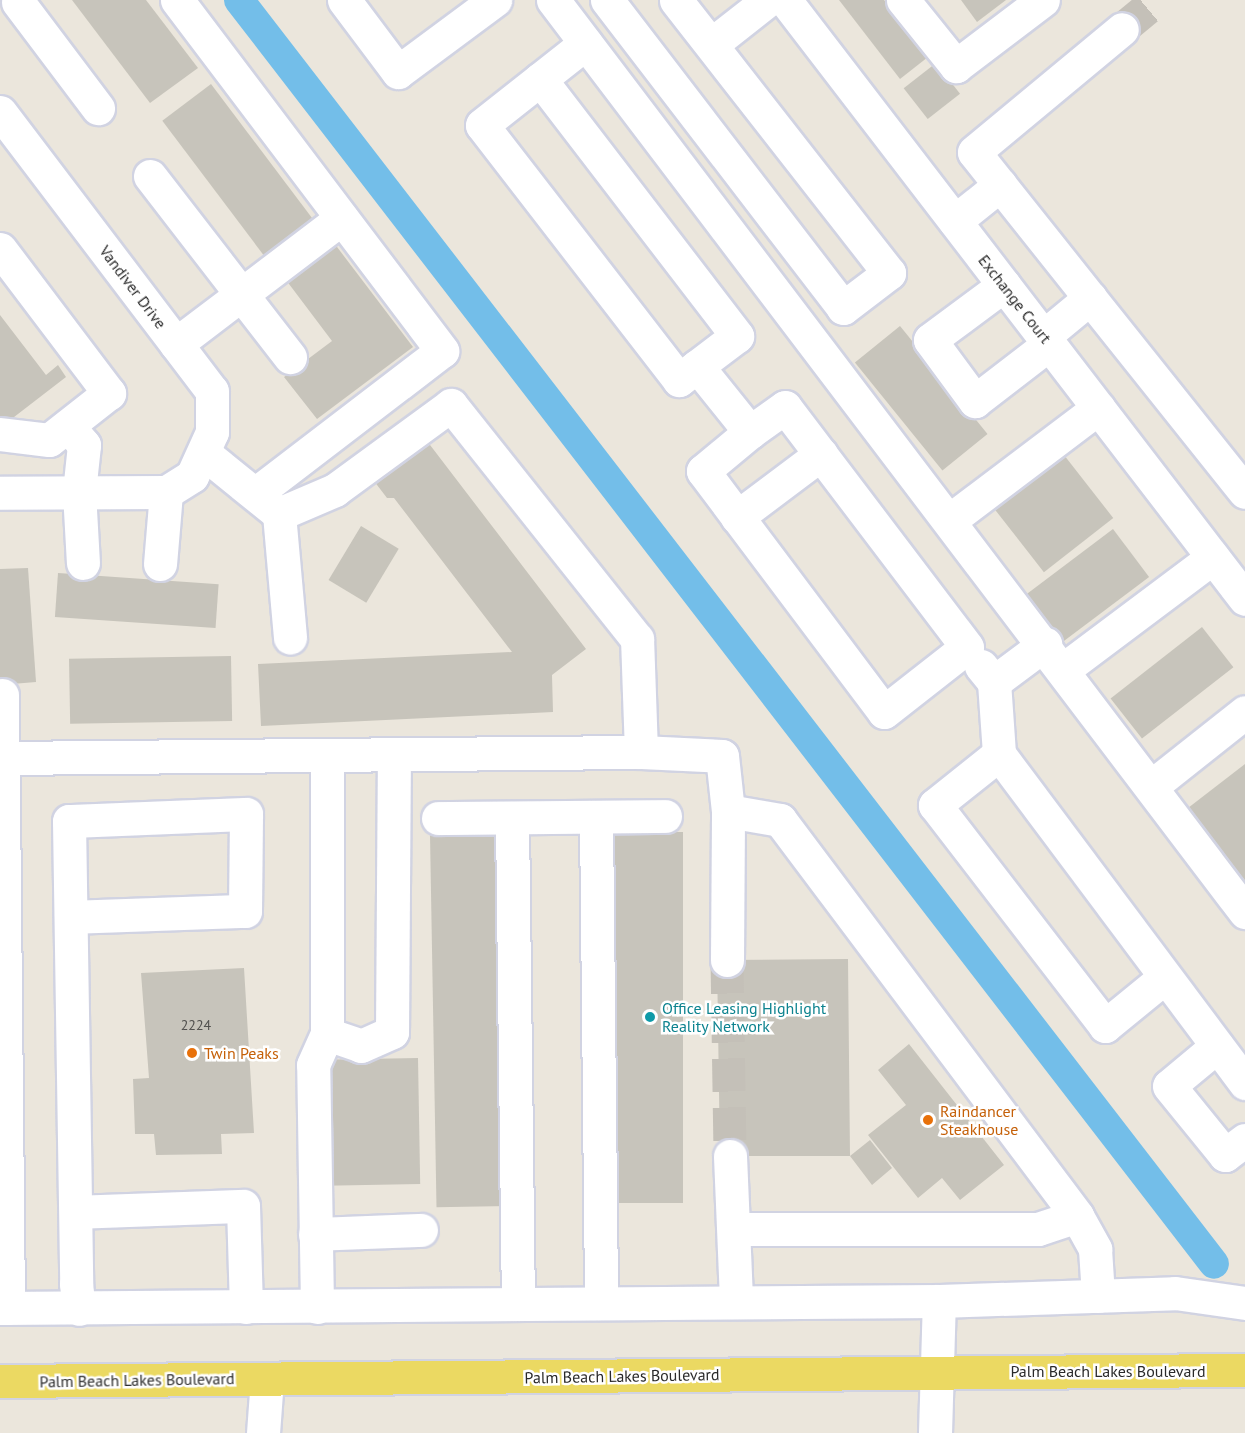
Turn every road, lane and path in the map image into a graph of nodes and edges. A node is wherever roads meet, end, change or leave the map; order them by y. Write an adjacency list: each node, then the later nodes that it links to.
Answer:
1 (177, 0): 20 (street)
2 (344, 0): 3 (street)
3 (495, 0)
4 (553, 0): 13 (street)
5 (606, 0): 14 (street)
6 (676, 0): 14 (street)
7 (768, 0): 14 (street)
8 (784, 0): 21 (street, Exchange Court)
9 (903, 0): 10 (street)
10 (1036, 2)
11 (12, 6): 16 (street)
12 (1122, 29): 19 (street)
13 (585, 43): 15 (street); 41 (street)
14 (712, 44)
15 (540, 79): 29 (street); 29 (street)
16 (98, 108)
17 (5, 128): 27 (street, Vandiver Drive)
18 (150, 176): 24 (street)
19 (1000, 185): 21 (street); 25 (street)
20 (342, 218): 24 (street); 39 (street)
21 (955, 221): 23 (street, Exchange Court)
22 (0, 249): 31 (street)
23 (1004, 285): 26 (street, Exchange Court); 26 (street)
24 (240, 295): 27 (street); 28 (street)
25 (1090, 298): 26 (street); 37 (street)
26 (1046, 340): 30 (street, Exchange Court)
27 (176, 344): 35 (street, Vandiver Drive)
28 (290, 357)
29 (698, 366): 32 (street)
30 (1098, 408): 41 (street); 42 (street, Exchange Court)
31 (68, 426): 33 (street); 36 (street)
32 (750, 432): 34 (street); 40 (street)
33 (0, 434)
34 (821, 454): 40 (street); 47 (street)
35 (188, 474): 36 (street); 39 (street); 44 (street, Vandiver Drive)
36 (79, 492): 38 (street); 43 (street)
37 (1245, 492)
38 (0, 493)
39 (267, 504): 46 (street); 52 (street)
40 (737, 517): 47 (street)
41 (950, 520): 48 (street)
42 (1213, 557): 45 (street, Exchange Court); 48 (street)
43 (83, 563)
44 (160, 564)
45 (1245, 599)
46 (290, 638)
47 (967, 648): 49 (street)
48 (1054, 657): 49 (street); 57 (street)
49 (994, 682): 54 (street)
50 (2, 695): 55 (street)
51 (1245, 712): 57 (street)
52 (641, 752): 53 (street); 58 (street)
53 (394, 754): 56 (street); 68 (street)
54 (999, 754): 67 (street); 67 (street)
55 (0, 758): 56 (street); 65 (street)
56 (327, 759): 68 (street)
57 (1153, 785): 63 (street)
58 (728, 811): 66 (street); 74 (street)
59 (665, 816): 60 (street)
60 (596, 817): 62 (street); 81 (street)
61 (438, 818): 62 (street)
62 (512, 818): 84 (street)
63 (1245, 912)
64 (71, 917): 64 (street); 73 (street)
65 (2, 955): 78 (street)
66 (727, 960)
67 (1165, 977): 69 (street)
68 (327, 1034): 77 (street)
69 (1217, 1046): 70 (street); 71 (street)
70 (1245, 1083)
71 (1245, 1140)
72 (730, 1156): 75 (street)
73 (76, 1212): 86 (street); 88 (street)
74 (1077, 1216): 75 (street); 79 (street)
75 (735, 1228): 80 (street)
76 (421, 1230): 77 (street)
77 (315, 1234): 85 (street)
78 (4, 1239): 87 (street)
79 (1098, 1296): 82 (street); 83 (street)
80 (736, 1300): 81 (street); 82 (street)
81 (601, 1301): 84 (street)
82 (939, 1301): 90 (street)
83 (1245, 1303)
84 (518, 1304): 85 (street)
85 (317, 1306): 86 (street)
86 (246, 1307): 88 (street)
87 (4, 1308): 88 (street)
88 (78, 1309)
89 (1245, 1370): 90 (main road, Palm Beach Lakes Boulevard)
90 (939, 1372): 91 (main road, Palm Beach Lakes Boulevard); 94 (street)
91 (267, 1378): 92 (main road, Palm Beach Lakes Boulevard); 93 (street)
92 (0, 1381)
93 (263, 1433)
94 (935, 1433)

